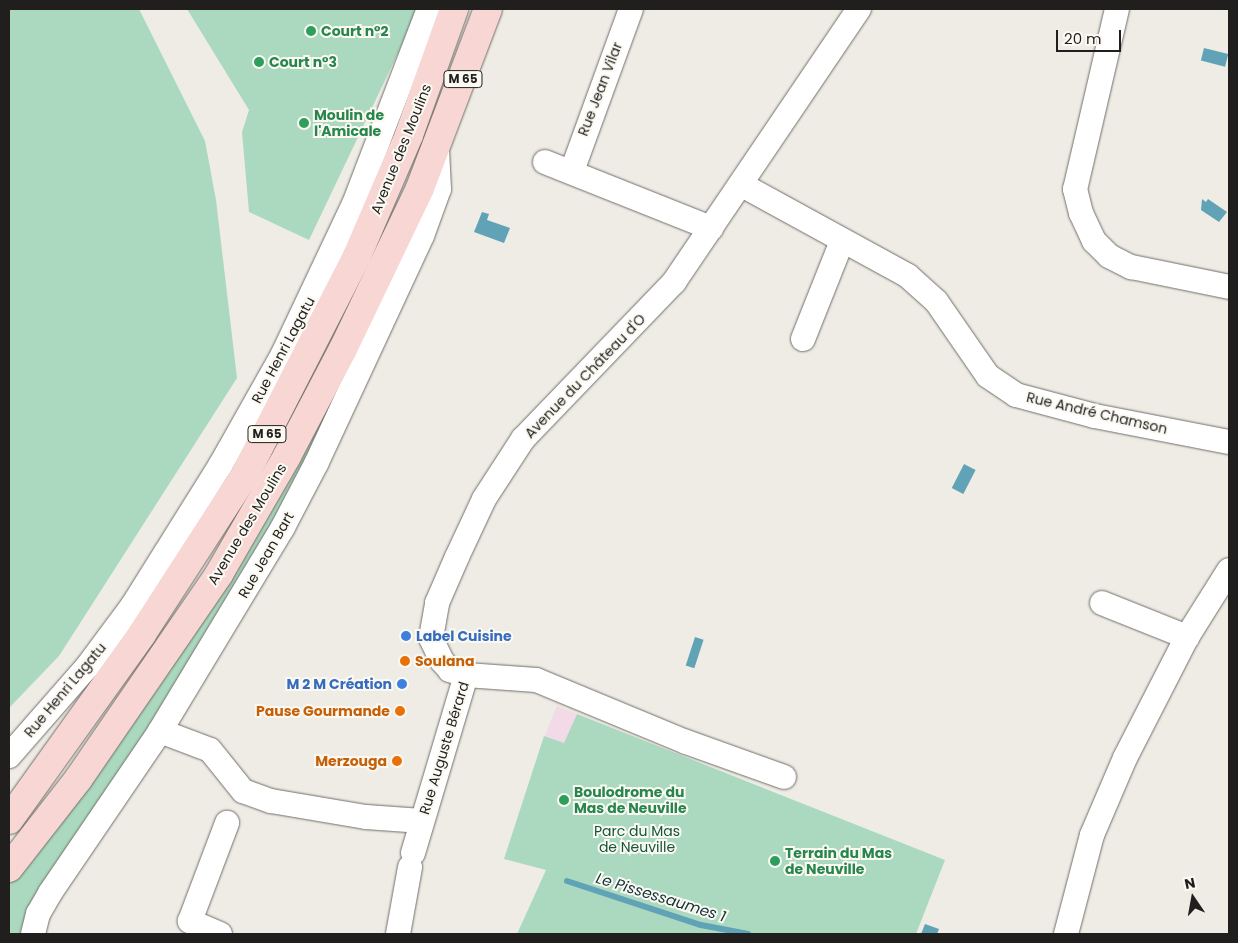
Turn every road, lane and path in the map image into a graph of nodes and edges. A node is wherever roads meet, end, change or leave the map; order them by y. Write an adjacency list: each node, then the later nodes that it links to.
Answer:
1 (429, 9): 21 (street, Rue Henri Lagatu)
2 (454, 9): 23 (main road, Avenue des Moulins / M 65)
3 (488, 9): 7 (main road, Avenue des Moulins / M 65)
4 (630, 9): 9 (street, Rue Jean Vilar)
5 (859, 9): 10 (street, Avenue du Château d'O)
6 (1117, 9): 13 (street)
7 (437, 149): 20 (street, Rue Jean Bart); 26 (main road, Avenue des Moulins / M 65)
8 (545, 162): 9 (street)
9 (572, 171): 11 (street)
10 (742, 184): 11 (street, Avenue du Château d'O); 12 (street, Rue André Chamson)
11 (711, 228): 19 (street, Avenue du Château d'O)
12 (842, 241): 14 (street); 15 (street, Rue André Chamson)
13 (1229, 287)
14 (803, 339)
15 (1229, 442)
16 (1229, 570): 18 (street)
17 (1102, 603): 18 (street)
18 (1187, 637): 31 (street)
19 (466, 675): 22 (street, Avenue du Château d'O); 24 (street, Rue Auguste Bérard)
20 (160, 731): 24 (street, Rue Auguste Bérard); 28 (street, Rue Jean Bart)
21 (9, 756)
22 (784, 777)
23 (9, 820)
24 (422, 821): 30 (street, Rue Auguste Bérard)
25 (227, 823): 27 (street)
26 (9, 868)
27 (188, 927): 29 (street)
28 (33, 934)
29 (220, 934)
30 (398, 934)
31 (1066, 934)

